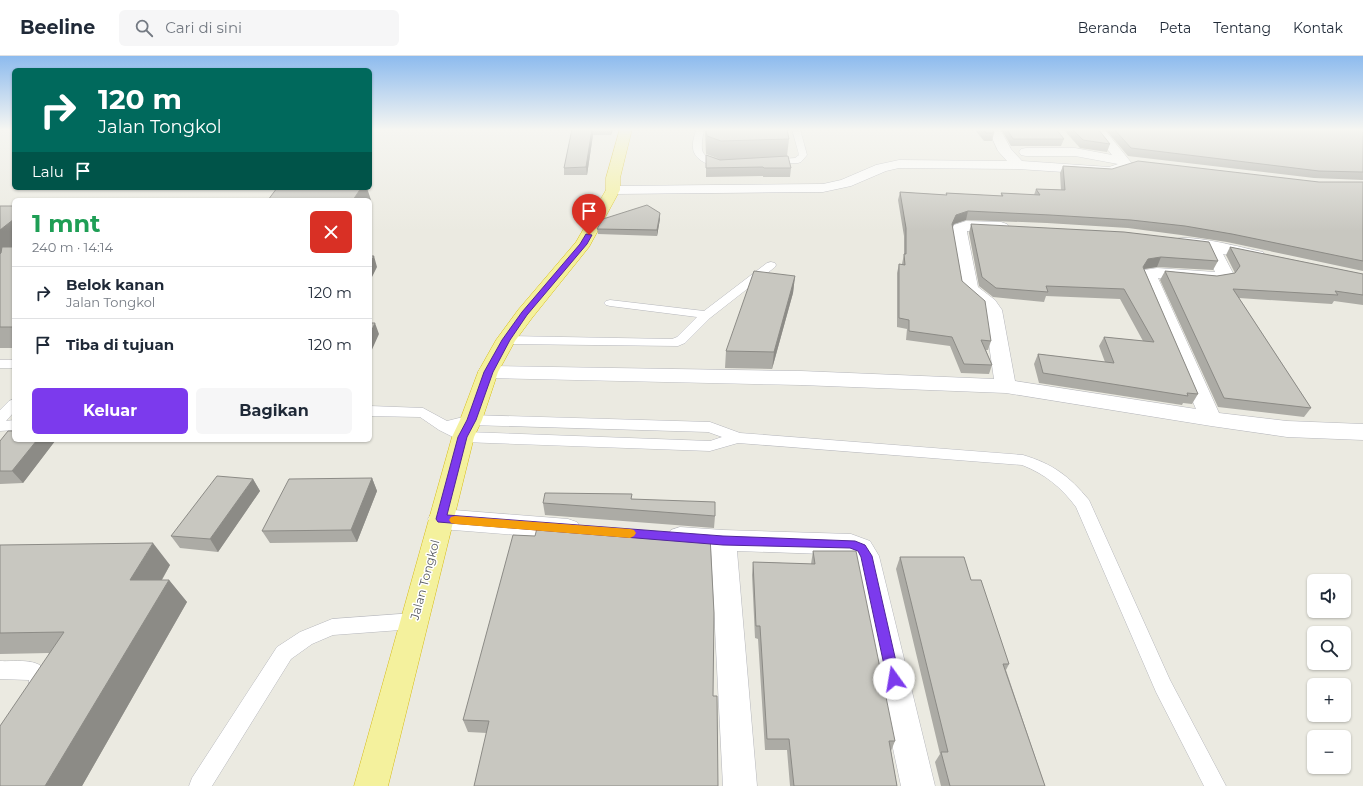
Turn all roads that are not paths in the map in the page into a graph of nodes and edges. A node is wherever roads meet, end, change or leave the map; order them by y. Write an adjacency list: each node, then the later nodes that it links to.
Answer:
1 (618, 163): 9 (highway, Jalan Tongkol)
2 (715, 163): 3 (lane)
3 (735, 163)
4 (1111, 163): 8 (street)
5 (1120, 163): 8 (street)
6 (1141, 164): 8 (street)
7 (1018, 165): 8 (street); 9 (street)
8 (1121, 166)
9 (613, 185): 17 (highway, Jalan Tongkol)
10 (1017, 228): 21 (street)
11 (1167, 240): 12 (street)
12 (1211, 246): 13 (street); 25 (street)
13 (1269, 259)
14 (771, 265): 16 (lane)
15 (610, 303): 16 (lane)
16 (706, 315): 17 (lane)
17 (506, 340): 20 (highway, Jalan Tongkol)
18 (0, 364): 19 (lane)
19 (12, 364)
20 (488, 372): 21 (street); 28 (highway, Jalan Tongkol)
21 (1006, 386): 25 (street)
22 (12, 406): 24 (lane)
23 (372, 411): 28 (lane)
24 (0, 419)
25 (1211, 419): 29 (street)
26 (12, 425): 27 (lane)
27 (0, 426)
28 (459, 428): 30 (lane); 30 (lane); 31 (highway, Jalan Tongkol)
29 (1363, 432)
30 (738, 438): 42 (lane)
31 (441, 519): 32 (street); 35 (highway, Jalan Tongkol)
32 (590, 530)
33 (653, 535): 34 (street)
34 (723, 540): 40 (street); 41 (street)
35 (414, 621): 38 (lane); 39 (highway, Jalan Tongkol)
36 (0, 670): 37 (lane)
37 (30, 708)
38 (200, 786)
39 (371, 786)
40 (740, 786)
41 (918, 786)
42 (1215, 786)

